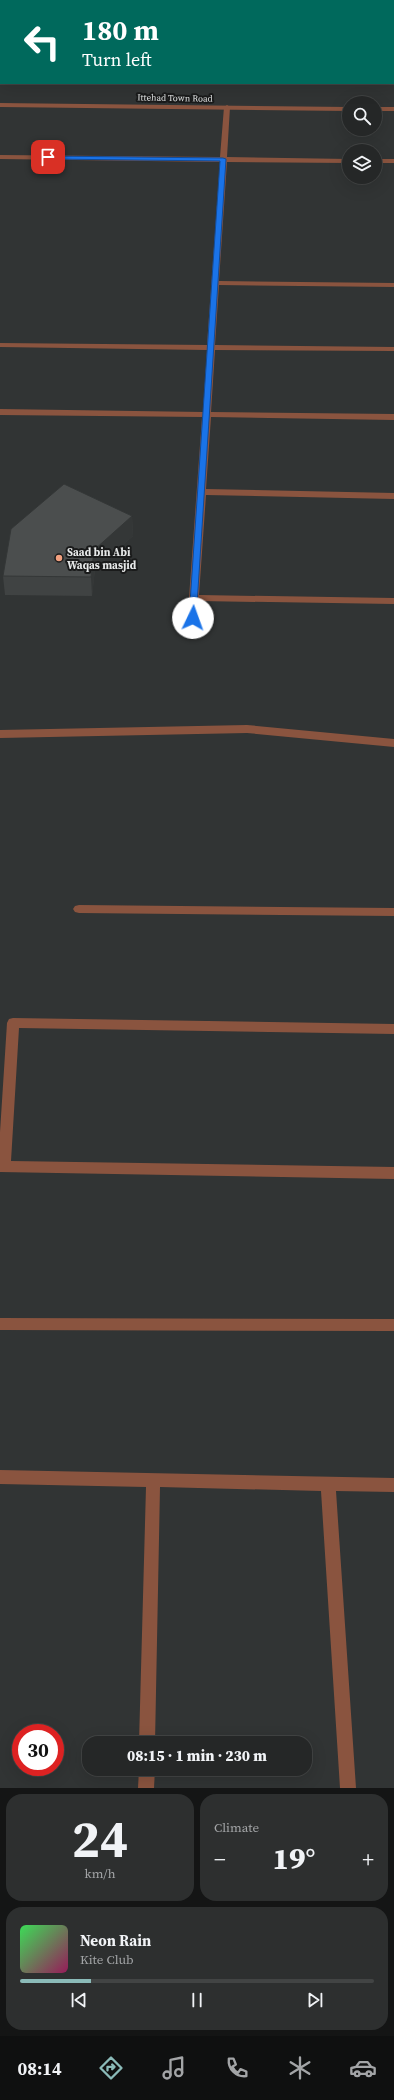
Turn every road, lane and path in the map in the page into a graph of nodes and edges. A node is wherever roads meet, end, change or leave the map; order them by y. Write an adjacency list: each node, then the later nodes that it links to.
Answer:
1 (0, 105): 2 (street, Ittehad Town Road)
2 (227, 107): 3 (street, Ittehad Town Road); 7 (street)
3 (342, 109)
4 (382, 109): 5 (street)
5 (394, 109)
6 (0, 157): 7 (street)
7 (223, 159): 8 (street); 11 (street)
8 (342, 161)
9 (382, 161): 10 (street)
10 (394, 161)
11 (215, 283): 12 (street); 14 (street)
12 (394, 285)
13 (0, 345): 14 (street)
14 (211, 347): 15 (street); 17 (street)
15 (394, 349)
16 (0, 412): 17 (street)
17 (206, 415): 18 (street); 19 (street)
18 (394, 417)
19 (201, 492): 20 (street); 21 (street)
20 (394, 496)
21 (194, 598): 22 (street); 23 (street)
22 (394, 601)
23 (193, 618)
24 (0, 734): 25 (street)
25 (394, 743)
26 (79, 909): 27 (street)
27 (394, 912)
28 (394, 1029): 29 (street)
29 (2, 1166): 30 (street)
30 (394, 1173)
31 (0, 1324): 32 (street)
32 (394, 1325)
33 (0, 1477): 34 (street)
34 (152, 1480): 35 (street); 37 (street)
35 (328, 1484): 36 (street); 40 (street)
36 (394, 1485)
37 (147, 1736)
38 (147, 1776): 39 (street)
39 (146, 1788)
40 (348, 1788)

